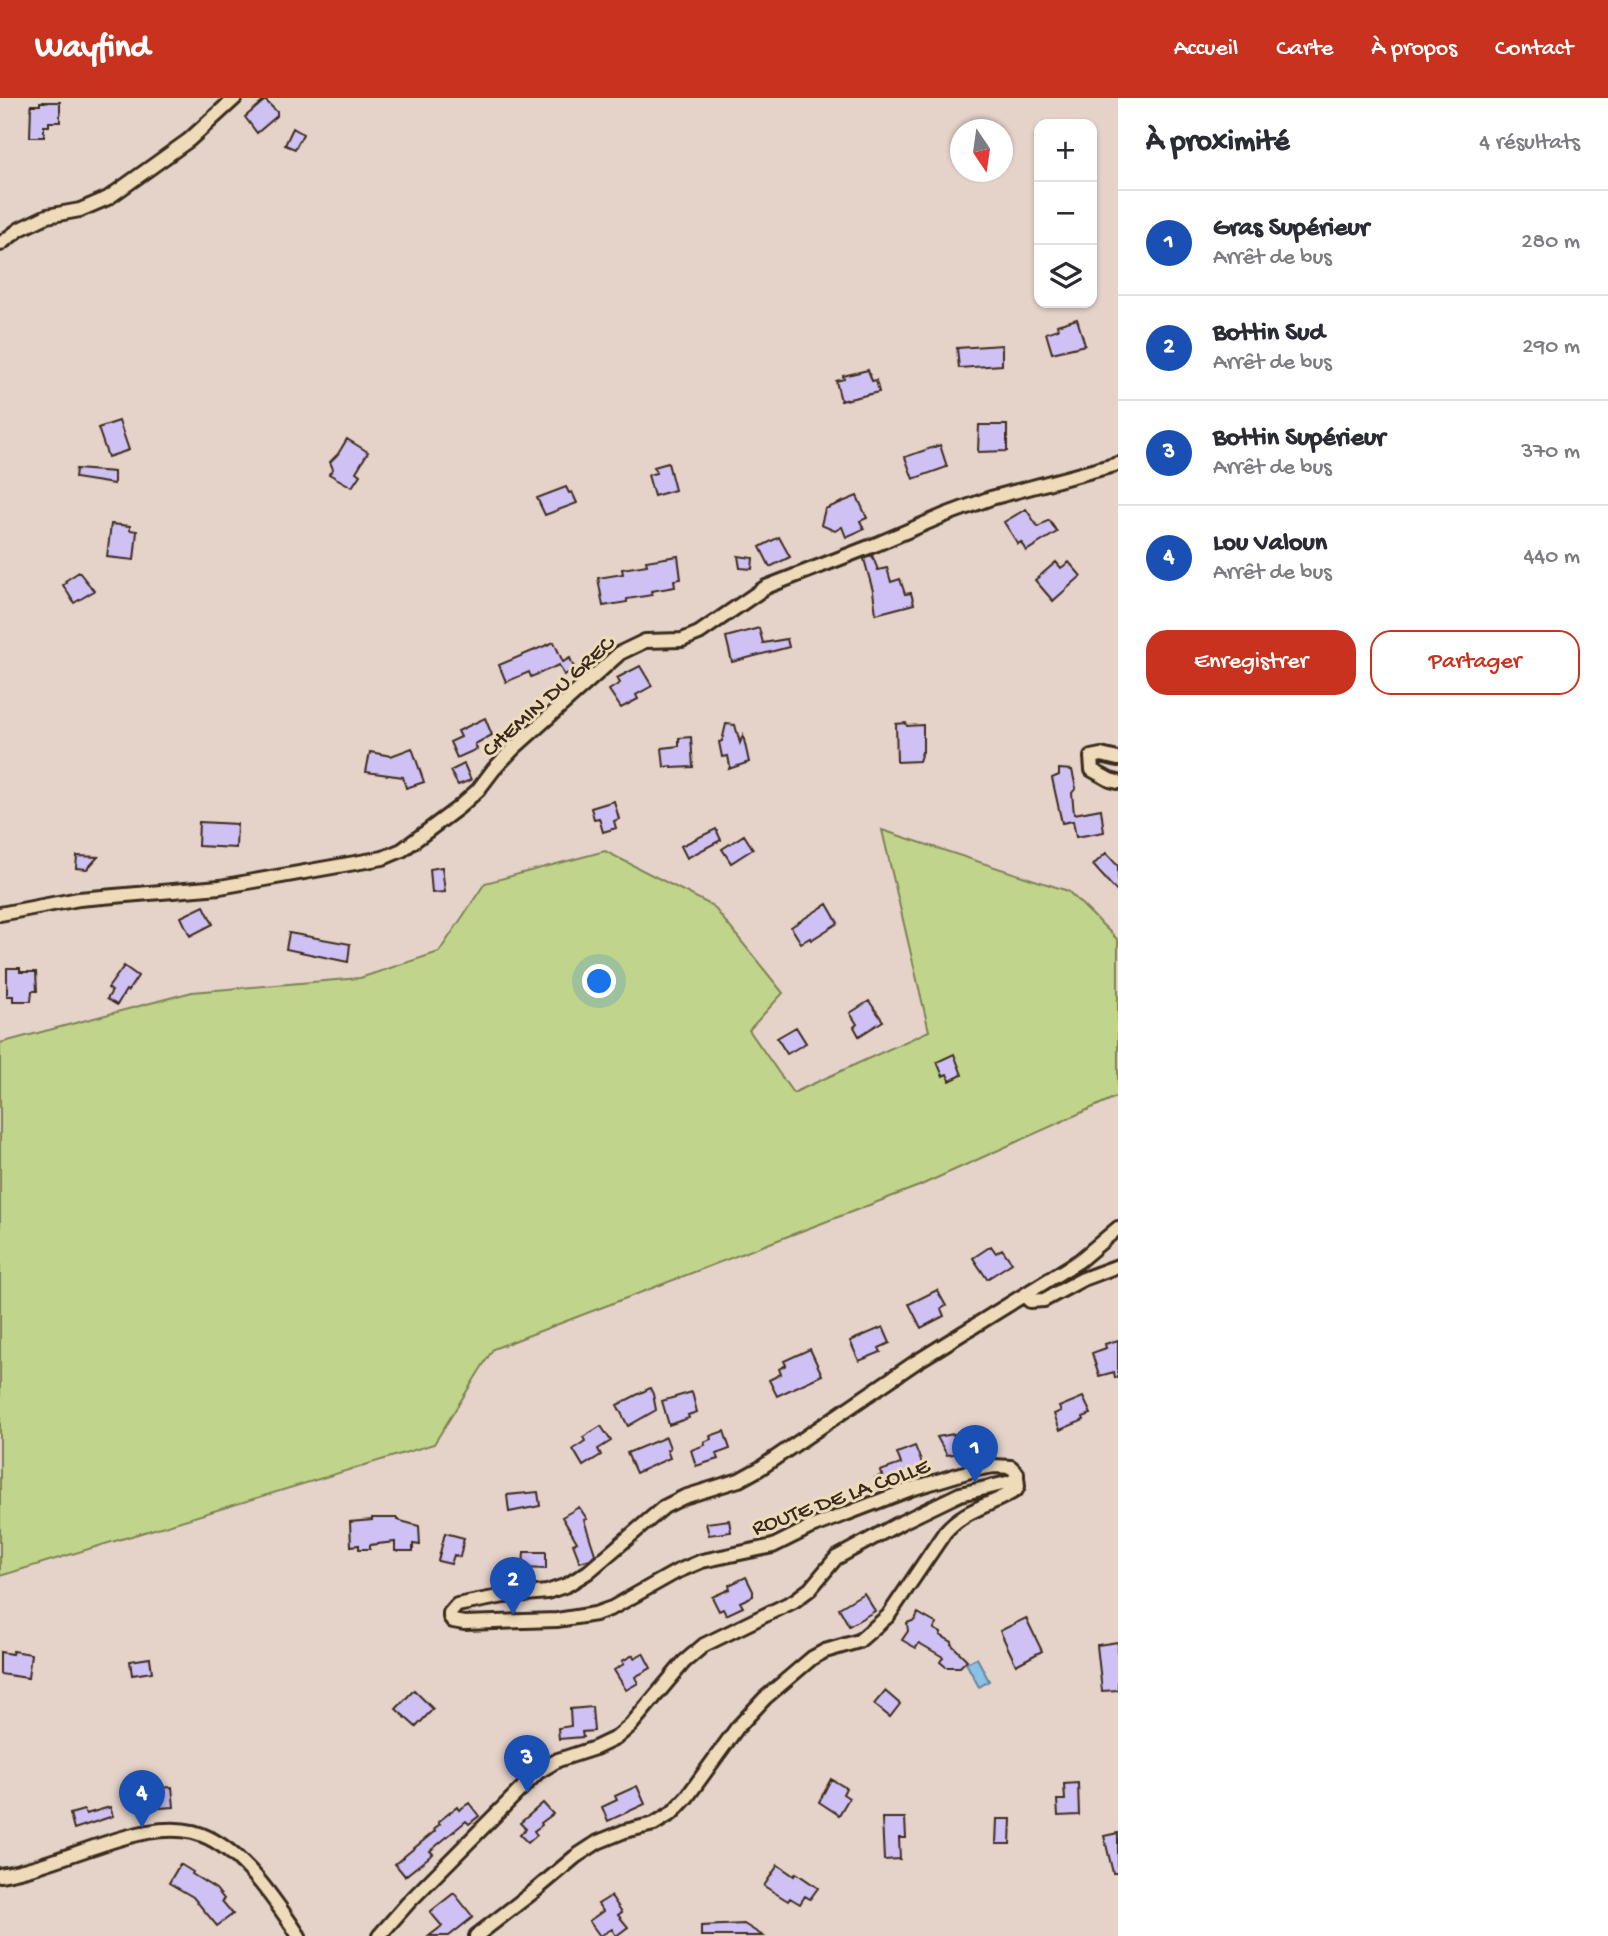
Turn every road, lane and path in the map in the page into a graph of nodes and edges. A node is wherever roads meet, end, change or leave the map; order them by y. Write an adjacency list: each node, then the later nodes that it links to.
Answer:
1 (235, 98): 2 (street)
2 (0, 244)
3 (1118, 464): 6 (street, CHEMIN DU GREC)
4 (1118, 759): 5 (street)
5 (1114, 781)
6 (0, 914)
7 (1118, 1228): 9 (street)
8 (1118, 1266): 9 (street)
9 (1024, 1295): 10 (street, ROUTE DE LA COLLE)
10 (1017, 1477): 13 (street, ROUTE DE LA COLLE); 14 (street)
11 (0, 1875): 12 (street)
12 (299, 1936)
13 (379, 1936)
14 (476, 1936)

